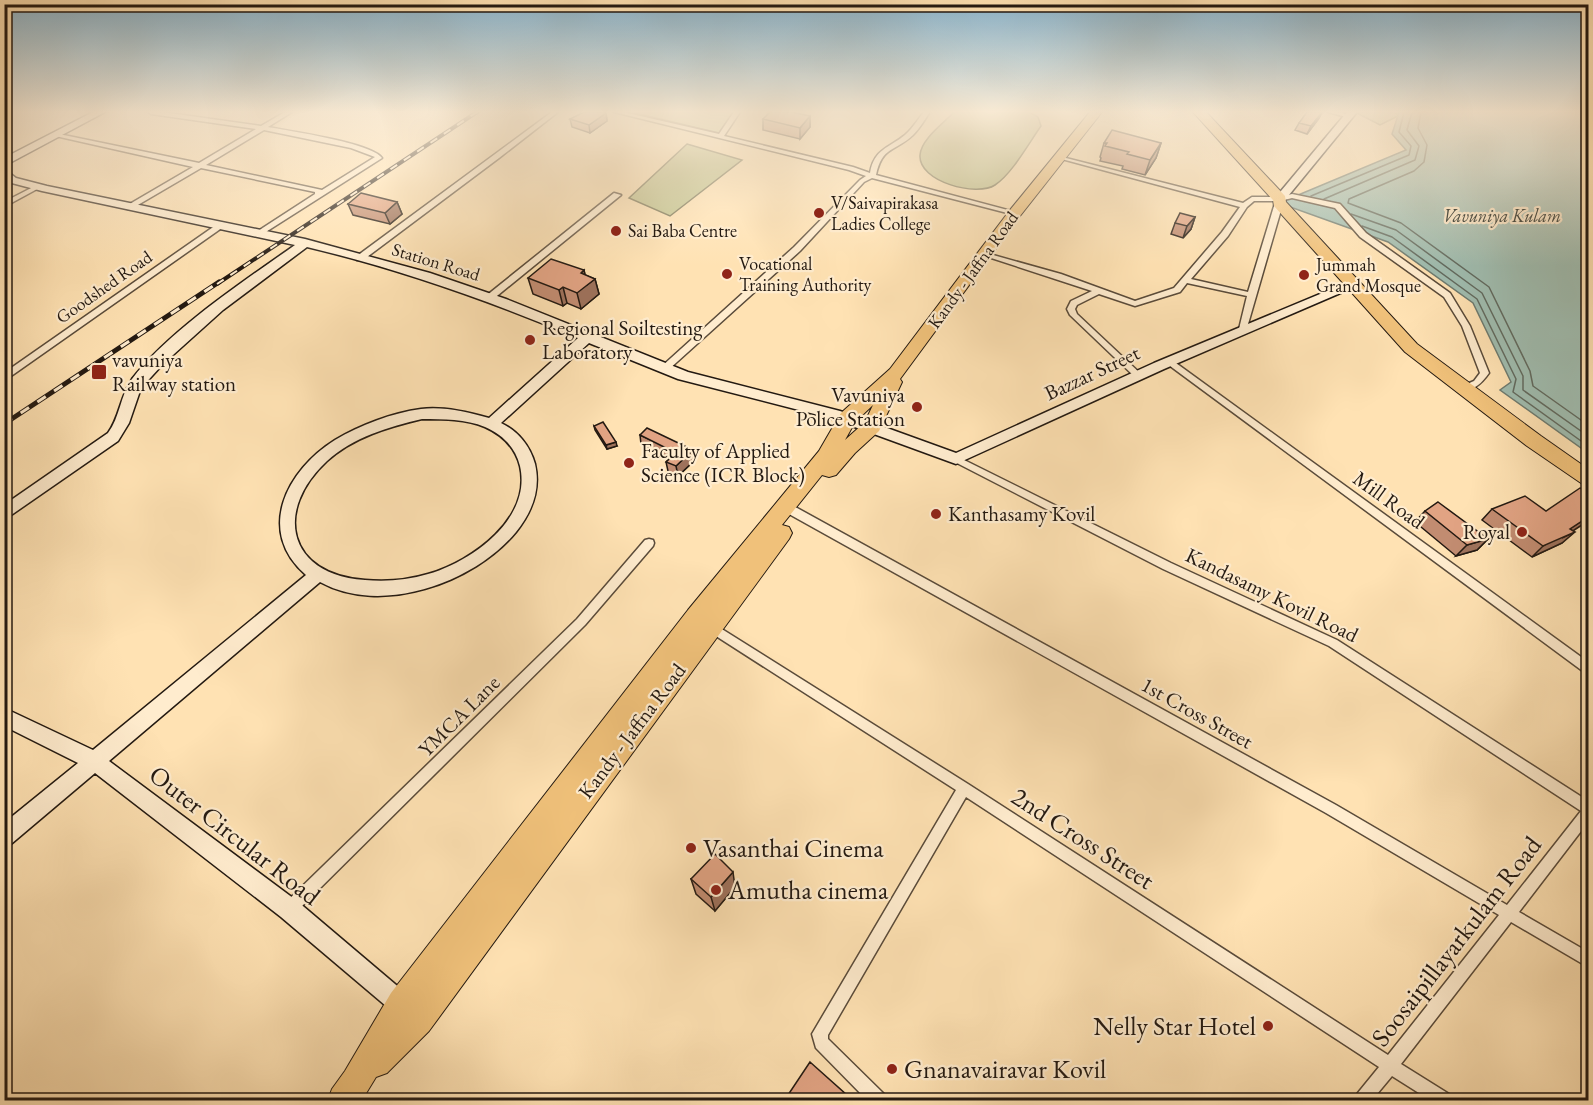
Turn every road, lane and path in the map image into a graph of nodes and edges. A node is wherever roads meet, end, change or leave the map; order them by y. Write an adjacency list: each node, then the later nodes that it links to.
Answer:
1 (195, 164): 10 (street)
2 (370, 164): 14 (street)
3 (489, 164): 25 (street)
4 (833, 164): 11 (street)
5 (874, 164): 11 (street)
6 (1055, 164): 20 (highway, Kandy - Jaffna Road)
7 (1085, 164): 18 (street)
8 (1246, 164): 16 (highway)
9 (1311, 164): 16 (street)
10 (202, 165): 14 (street); 19 (street)
11 (873, 175): 20 (street); 34 (street)
12 (7, 178): 13 (street, Station Road)
13 (37, 187): 17 (street); 19 (street, Station Road)
14 (319, 195): 22 (street)
15 (617, 195): 30 (street)
16 (1280, 201): 18 (street); 27 (highway); 29 (street); 38 (street)
17 (4, 205)
18 (1244, 206): 26 (street)
19 (131, 207): 21 (street, Station Road)
20 (1015, 213): 24 (highway, Kandy - Jaffna Road)
21 (222, 225): 22 (street, Station Road); 37 (street, Goodshed Road)
22 (261, 233): 23 (street, Station Road)
23 (305, 243): 25 (street, Station Road); 45 (street)
24 (986, 255): 28 (street); 35 (highway, Kandy - Jaffna Road)
25 (360, 258): 30 (street, Station Road)
26 (1185, 280): 28 (street); 29 (street)
27 (1353, 285): 31 (street, Bazzar Street); 38 (highway)
28 (1096, 292): 36 (street)
29 (1251, 295): 31 (street)
30 (489, 298): 32 (street, Station Road)
31 (1243, 329): 33 (street, Bazzar Street)
32 (589, 336): 34 (street, Station Road); 40 (street)
33 (1169, 362): 36 (street, Bazzar Street); 49 (street, Mill Road)
34 (664, 369): 39 (street, Station Road)
35 (896, 374): 39 (highway, Kandy - Jaffna Road); 41 (highway, Kandy - Jaffna Road)
36 (1138, 375): 42 (street, Bazzar Street)
37 (4, 378)
38 (1463, 388): 43 (highway)
39 (848, 418): 41 (street); 44 (highway, Kandy - Jaffna Road)
40 (492, 423): 47 (street); 47 (street)
41 (872, 426): 42 (street); 44 (highway, Kandy - Jaffna Road)
42 (956, 459): 53 (street, Kandasamy Kovil Road)
43 (1588, 478)
44 (790, 510): 48 (highway, Kandy - Jaffna Road); 56 (street, 1st Cross Street)
45 (4, 514)
46 (648, 543): 55 (street, YMCA Lane)
47 (316, 575): 51 (street)
48 (704, 622): 52 (street, 2nd Cross Street); 58 (highway, Kandy - Jaffna Road)
49 (1588, 668)
50 (4, 716): 51 (street, Outer Circular Road)
51 (94, 761): 54 (street); 55 (street, Outer Circular Road)
52 (964, 788): 59 (street, 2nd Cross Street); 61 (street)
53 (1588, 810): 56 (street, Soosaipillayarkulam Road)
54 (4, 837)
55 (289, 909): 58 (street, Outer Circular Road)
56 (1508, 913): 57 (street, 1st Cross Street); 59 (street, Soosaipillayarkulam Road)
57 (1588, 960)
58 (410, 1011): 60 (highway, Kandy - Jaffna Road)
59 (1390, 1064): 62 (street, Soosaipillayarkulam Road); 63 (street, 2nd Cross Street)
60 (350, 1091)
61 (878, 1101)
62 (1363, 1101)
63 (1443, 1101)

